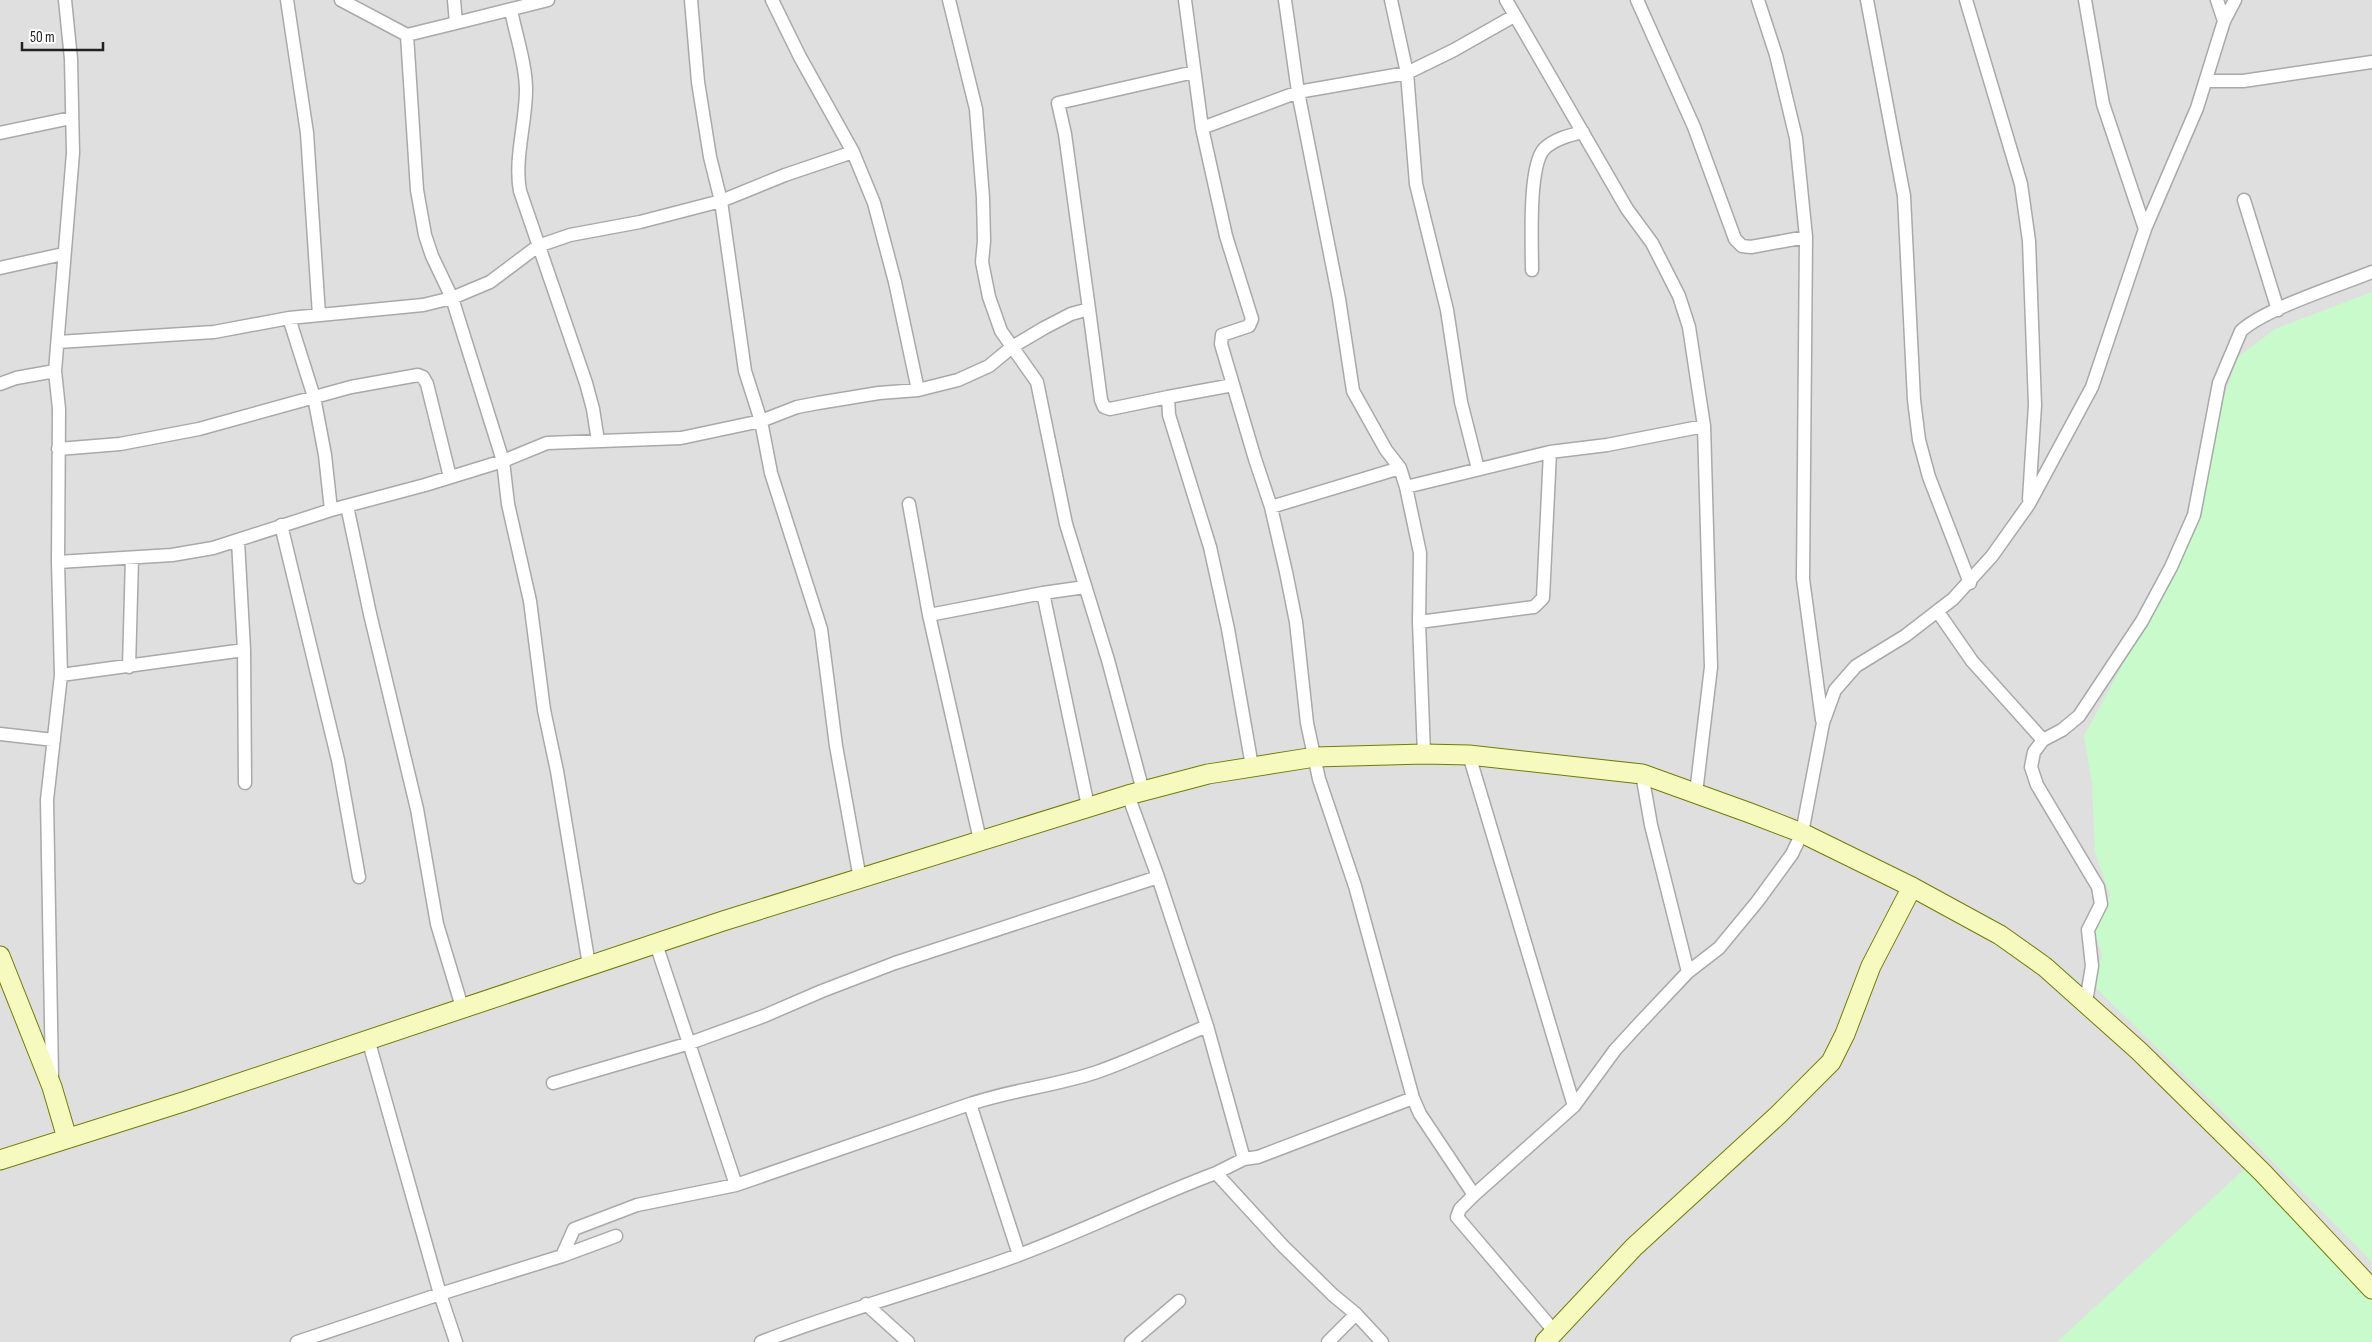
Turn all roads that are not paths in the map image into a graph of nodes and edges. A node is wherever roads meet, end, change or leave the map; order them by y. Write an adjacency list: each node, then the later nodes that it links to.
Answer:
1 (65, 0): 30 (street)
2 (287, 0): 47 (street)
3 (341, 0): 24 (street)
4 (454, 0): 23 (street)
5 (548, 0): 20 (street)
6 (691, 0): 35 (street)
7 (772, 0): 34 (street)
8 (949, 0): 50 (street)
9 (1185, 0): 26 (street)
10 (1285, 0): 29 (street)
11 (1391, 0): 27 (street)
12 (1506, 0): 21 (street)
13 (1638, 0): 38 (street)
14 (1758, 0): 38 (street)
15 (1867, 0): 76 (street)
16 (1966, 0): 68 (street)
17 (2085, 0): 37 (street)
18 (2217, 0): 22 (street)
19 (2235, 0): 22 (street)
20 (511, 10): 23 (street); 39 (street)
21 (1514, 16): 27 (street); 32 (street)
22 (2224, 22): 28 (street)
23 (456, 23): 24 (street)
24 (407, 36): 44 (street)
25 (2372, 62): 28 (street)
26 (1194, 72): 31 (street); 45 (street)
27 (1407, 73): 29 (street); 64 (street)
28 (2207, 81): 37 (street)
29 (1298, 92): 31 (street); 63 (street)
30 (71, 118): 33 (street); 40 (street)
31 (1202, 128): 53 (street)
32 (1583, 132): 42 (street); 58 (street)
33 (0, 133)
34 (853, 152): 35 (street); 54 (street)
35 (721, 200): 39 (street); 57 (street)
36 (2244, 200): 46 (street)
37 (2145, 229): 68 (street)
38 (1806, 237): 85 (street)
39 (538, 246): 44 (street); 59 (street)
40 (63, 254): 41 (street); 49 (street)
41 (0, 268)
42 (1532, 270)
43 (2372, 272): 46 (street)
44 (452, 298): 47 (street); 62 (street)
45 (1089, 309): 50 (street); 56 (street)
46 (2278, 310): 88 (street)
47 (319, 316): 48 (street)
48 (289, 318): 49 (street); 55 (street)
49 (58, 342): 51 (street)
50 (1012, 347): 54 (street); 77 (street)
51 (55, 371): 52 (street); 60 (street)
52 (0, 384)
53 (1233, 386): 56 (street); 70 (street)
54 (918, 390): 57 (street)
55 (314, 397): 60 (street); 65 (street); 71 (street)
56 (1168, 397): 92 (street)
57 (761, 421): 59 (street); 102 (street)
58 (1704, 426): 61 (street); 96 (street)
59 (598, 441): 62 (street)
60 (58, 449): 75 (street)
61 (1550, 452): 64 (street); 81 (street)
62 (503, 461): 65 (street); 106 (street)
63 (1400, 468): 66 (street); 70 (street)
64 (1478, 469): 66 (street)
65 (450, 477): 69 (street)
66 (1406, 487): 81 (street)
67 (908, 504): 80 (street)
68 (2029, 504): 76 (street)
69 (347, 506): 71 (street); 109 (street)
70 (1271, 507): 91 (street)
71 (331, 510): 72 (street)
72 (281, 525): 73 (street); 100 (street)
73 (238, 541): 74 (street); 82 (street)
74 (132, 558): 75 (street); 83 (street)
75 (58, 562): 84 (street)
76 (1970, 583): 79 (street)
77 (1084, 587): 78 (street); 95 (street)
78 (1043, 593): 80 (street); 97 (street)
79 (1938, 612): 85 (street); 88 (street)
80 (929, 616): 99 (street)
81 (1419, 622): 89 (street)
82 (244, 650): 83 (street); 94 (street)
83 (129, 667): 84 (street)
84 (61, 676): 87 (street)
85 (1823, 724): 98 (street)
86 (0, 734): 87 (street)
87 (54, 740): 114 (street)
88 (2043, 740): 108 (street)
89 (1424, 754): 90 (main road); 91 (main road)
90 (1469, 755): 93 (main road); 117 (street)
91 (1315, 757): 92 (main road); 115 (street)
92 (1252, 766): 95 (main road)
93 (1642, 774): 96 (main road); 107 (street)
94 (245, 783)
95 (1136, 793): 97 (main road); 101 (street)
96 (1696, 793): 98 (main road)
97 (1088, 806): 99 (main road)
98 (1802, 834): 103 (main road); 107 (street)
99 (980, 840): 102 (main road)
100 (359, 877)
101 (1158, 877): 110 (street); 112 (street)
102 (860, 879): 104 (main road)
103 (1912, 887): 108 (main road); 132 (main road)
104 (656, 944): 106 (main road); 112 (street)
105 (0, 956): 114 (main road)
106 (589, 965): 109 (main road)
107 (1688, 972): 117 (street)
108 (2086, 1002): 127 (main road)
109 (462, 1007): 111 (main road)
110 (1208, 1026): 116 (street); 119 (street)
111 (368, 1039): 118 (main road); 128 (street)
112 (690, 1043): 113 (street); 122 (street)
113 (552, 1083)
114 (52, 1087): 118 (main road)
115 (1413, 1098): 119 (street); 123 (street)
116 (970, 1104): 122 (street); 125 (street)
117 (1574, 1106): 123 (street)
118 (67, 1138): 120 (main road)
119 (1244, 1159): 121 (street)
120 (0, 1160)
121 (1216, 1173): 125 (street); 131 (street)
122 (736, 1185): 126 (street)
123 (1474, 1195): 132 (street)
124 (616, 1236): 126 (street)
125 (1018, 1255): 130 (street)
126 (562, 1256): 128 (street)
127 (2372, 1288)
128 (440, 1294): 133 (street); 134 (street)
129 (1179, 1301): 137 (street)
130 (866, 1304): 135 (street); 136 (street)
131 (1356, 1314): 138 (street); 139 (street)
132 (1550, 1337)
133 (297, 1342)
134 (456, 1342)
135 (761, 1342)
136 (908, 1342)
137 (1131, 1342)
138 (1328, 1342)
139 (1382, 1342)

